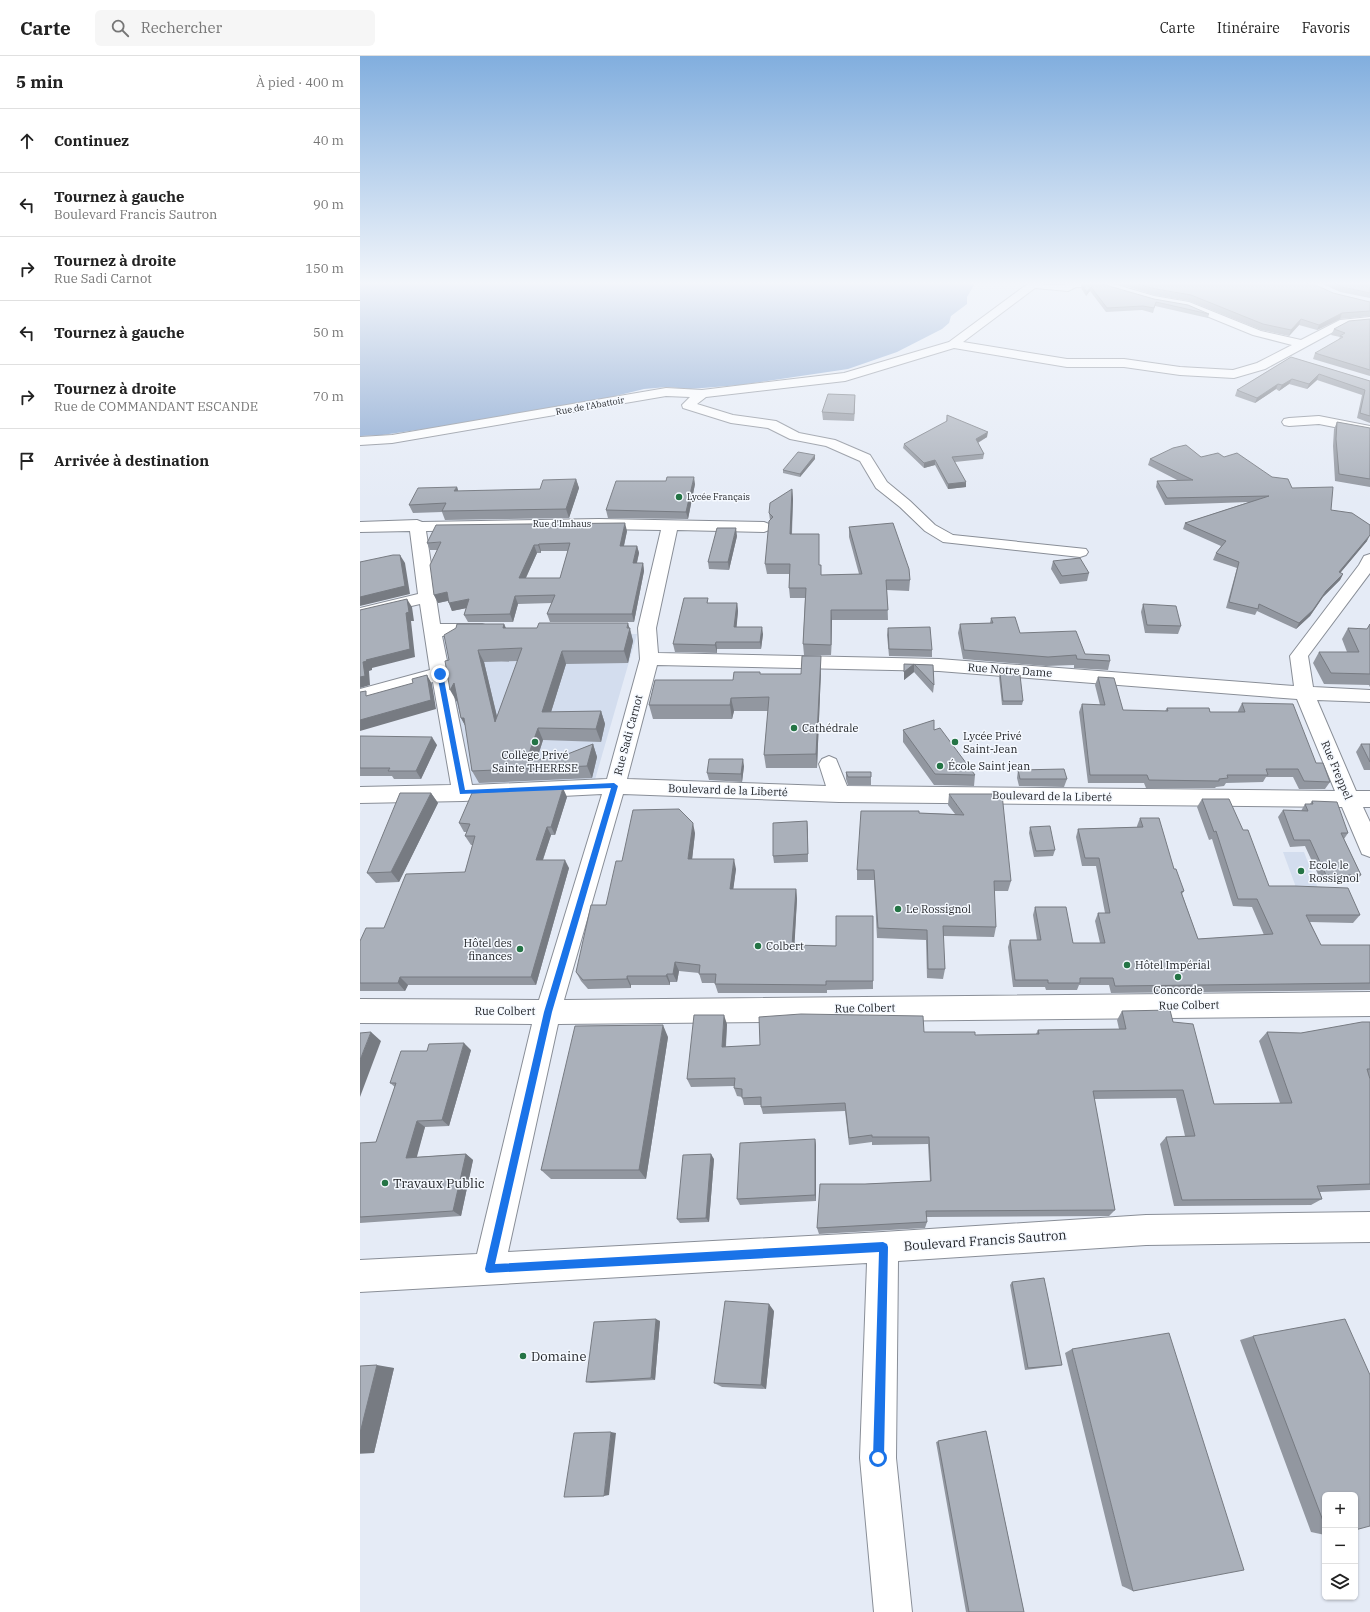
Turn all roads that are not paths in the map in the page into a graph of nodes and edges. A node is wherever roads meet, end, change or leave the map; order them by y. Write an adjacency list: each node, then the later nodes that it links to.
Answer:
1 (916, 356): 6 (street, Rue de l'Abattoir)
2 (1023, 356): 3 (street)
3 (1282, 356)
4 (1285, 356): 5 (street)
5 (1297, 359)
6 (702, 394): 9 (street, Rue de l'Abattoir); 14 (street)
7 (1289, 422): 8 (street)
8 (1370, 430)
9 (360, 441)
10 (417, 525): 11 (street, Rue d'Imhaus); 12 (street, Rue d'Imhaus); 16 (street)
11 (670, 525): 13 (street, Rue d'Imhaus); 20 (street, Rue Sadi Carnot)
12 (360, 527)
13 (764, 527)
14 (1080, 552)
15 (1369, 564): 22 (street, Rue Freppel)
16 (427, 597): 17 (street); 18 (street)
17 (360, 613)
18 (432, 630): 19 (street); 21 (street)
19 (496, 630)
20 (649, 659): 22 (street, Rue Notre Dame); 26 (street, Rue Sadi Carnot)
21 (440, 674): 23 (street); 27 (street)
22 (1304, 693): 24 (street, Rue Notre Dame); 30 (street, Rue Freppel)
23 (360, 695)
24 (1370, 696)
25 (829, 764): 28 (street)
26 (614, 786): 27 (street, Boulevard de la Liberté); 28 (street, Boulevard de la Liberté); 34 (street, Rue Sadi Carnot)
27 (463, 793): 29 (street, Boulevard de la Liberté)
28 (839, 794): 30 (street, Boulevard de la Liberté)
29 (360, 795)
30 (1360, 800): 31 (street, Rue Freppel)
31 (1370, 848)
32 (1370, 1004): 34 (street, Rue Colbert)
33 (360, 1011): 34 (street, Rue Colbert)
34 (548, 1012): 37 (street, Rue Sadi Carnot)
35 (1370, 1227): 36 (street, Boulevard Francis Sautron)
36 (883, 1247): 37 (street, Boulevard Francis Sautron); 39 (street)
37 (489, 1269): 38 (street, Boulevard Francis Sautron)
38 (360, 1276)
39 (893, 1612)

